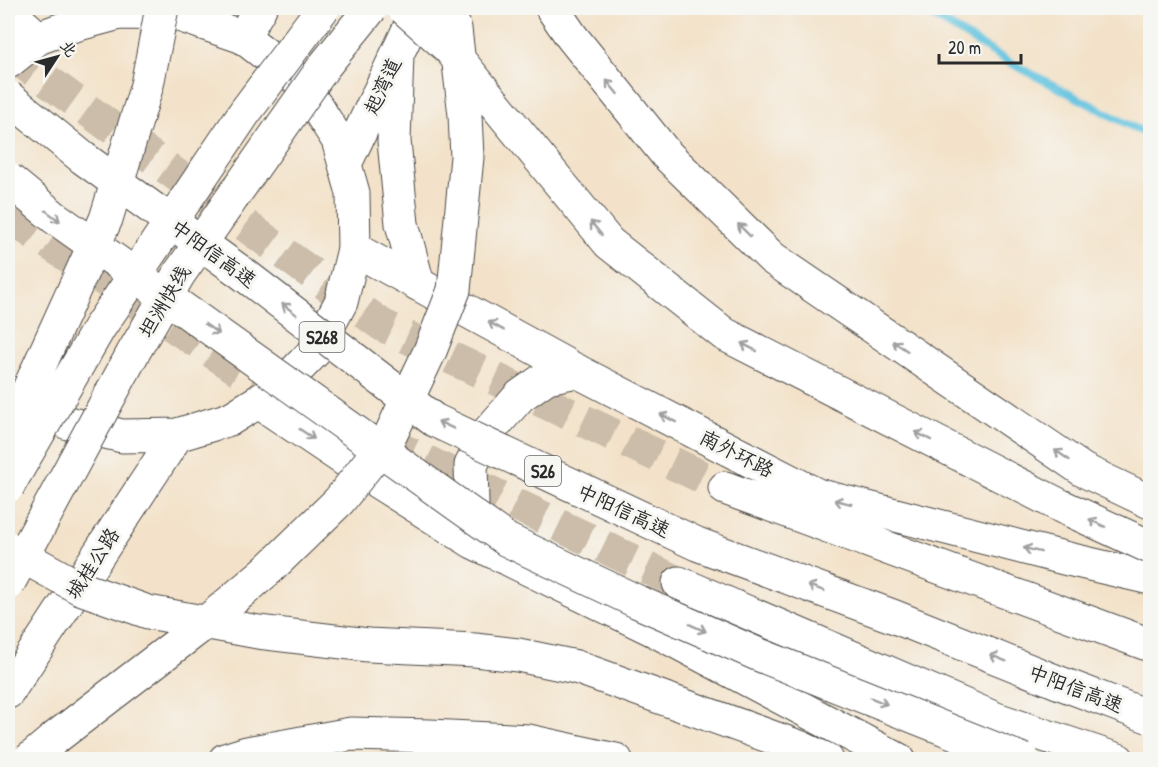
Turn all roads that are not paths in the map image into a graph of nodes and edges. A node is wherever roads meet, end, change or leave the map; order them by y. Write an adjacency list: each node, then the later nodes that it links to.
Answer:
1 (162, 8): 23 (main road, bridge)
2 (260, 8): 11 (main road)
3 (323, 8): 25 (main road, 坦洲快线, bridge)
4 (371, 8): 33 (main road, 坦洲快线, bridge)
5 (404, 8): 29 (main road, one-way to 5, bridge)
6 (419, 8): 13 (main road, 起湾道)
7 (447, 8): 37 (main road, bridge)
8 (552, 8): 27 (main road, one-way to 8)
9 (8, 11): 12 (main road)
10 (71, 17): 11 (main road, S268); 12 (main road, S268)
11 (243, 22): 16 (main road, S268)
12 (38, 38): 14 (main road, S268)
13 (397, 56): 16 (main road, 起湾道); 19 (main road)
14 (8, 62)
15 (8, 97): 36 (main road, 中阳信高速 / S26, one-way to 15, bridge)
16 (345, 164): 18 (main road, S268)
17 (8, 179): 42 (main road, one-way to 42, bridge)
18 (354, 249): 19 (main road, 南外环路); 22 (main road, S268)
19 (418, 284): 20 (main road, 南外环路, one-way to 19)
20 (577, 371): 28 (main road); 31 (main road, 南外环路, one-way to 20)
21 (8, 392): 24 (main road, S268)
22 (259, 402): 24 (main road, S268); 28 (main road, one-way to 28)
23 (8, 435)
24 (177, 435): 35 (main road, 城桂公路)
25 (8, 486)
26 (725, 488): 34 (main road, 南外环路)
27 (1150, 502)
28 (473, 542): 41 (main road)
29 (1150, 547)
30 (8, 549): 40 (main road, bridge)
31 (1150, 578)
32 (679, 582): 43 (main road)
33 (8, 584)
34 (1150, 645)
35 (8, 692)
36 (1150, 717)
37 (29, 759)
38 (225, 759): 39 (main road)
39 (616, 759)
40 (827, 759)
41 (899, 759)
42 (1023, 759)
43 (1118, 759)

